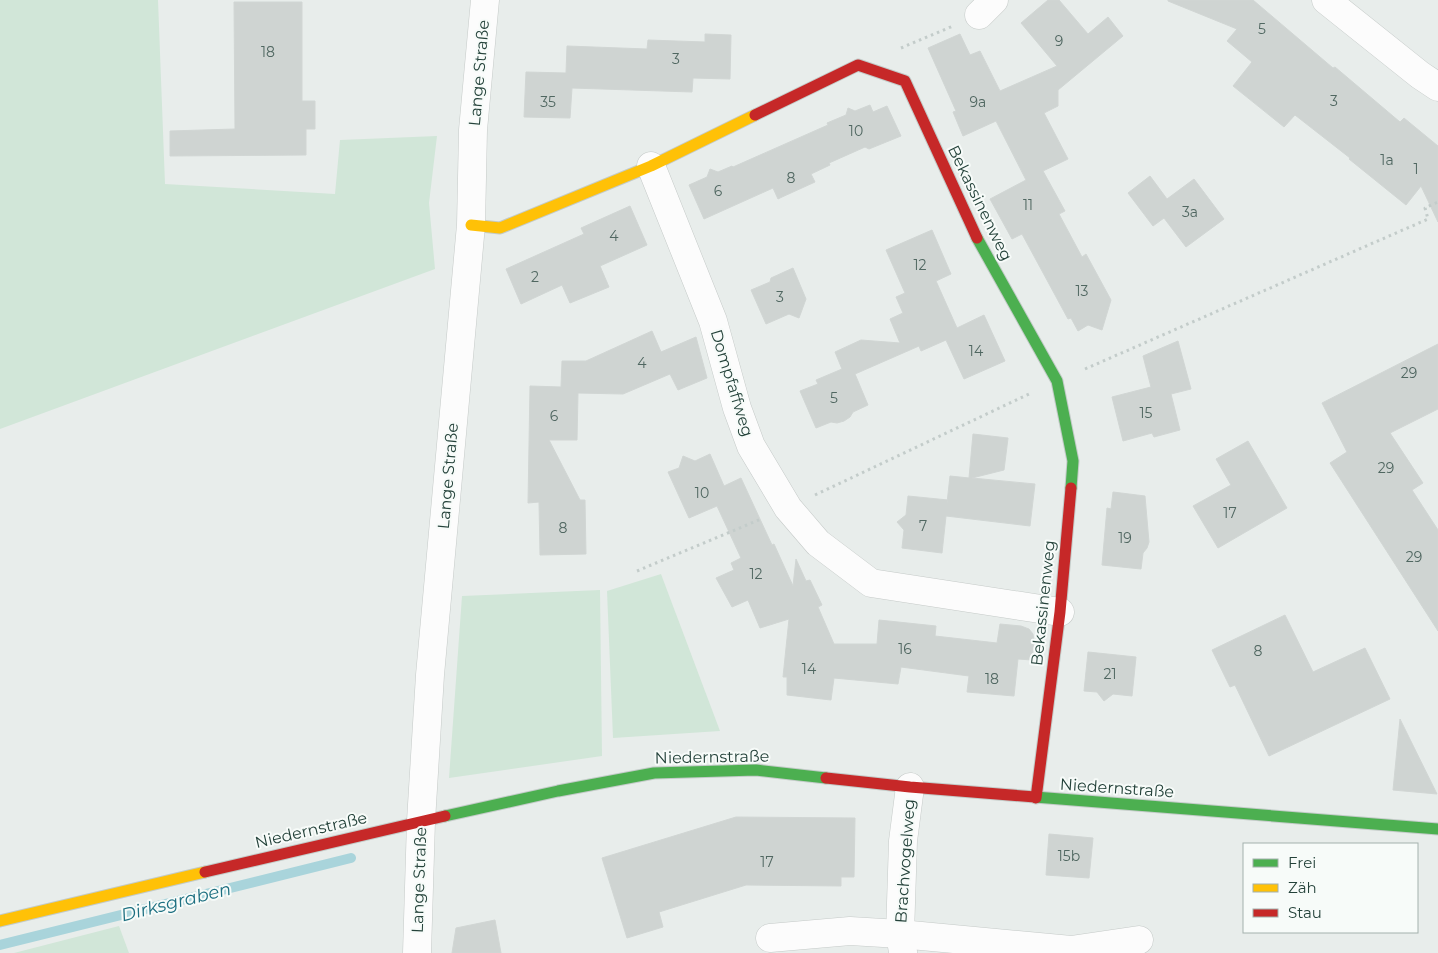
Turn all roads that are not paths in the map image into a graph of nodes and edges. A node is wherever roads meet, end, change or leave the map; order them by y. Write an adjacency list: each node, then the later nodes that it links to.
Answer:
1 (485, 0): 5 (street, Lange Straße)
2 (1326, 0): 3 (street)
3 (1438, 87)
4 (651, 166): 5 (street); 6 (street, Dompfaffweg); 6 (street, Bekassinenweg)
5 (471, 224): 9 (street, Lange Straße)
6 (1060, 612): 8 (street, Bekassinenweg)
7 (910, 787): 8 (street, Niedernstraße); 9 (street, Niedernstraße); 14 (street, Brachvogelweg)
8 (1036, 798): 10 (street, Niedernstraße)
9 (421, 821): 11 (street, Niedernstraße); 15 (street, Lange Straße)
10 (1438, 829)
11 (0, 921)
12 (770, 938): 14 (street, Brachvogelweg)
13 (1139, 940): 14 (street, Brachvogelweg)
14 (902, 943)
15 (417, 953)

